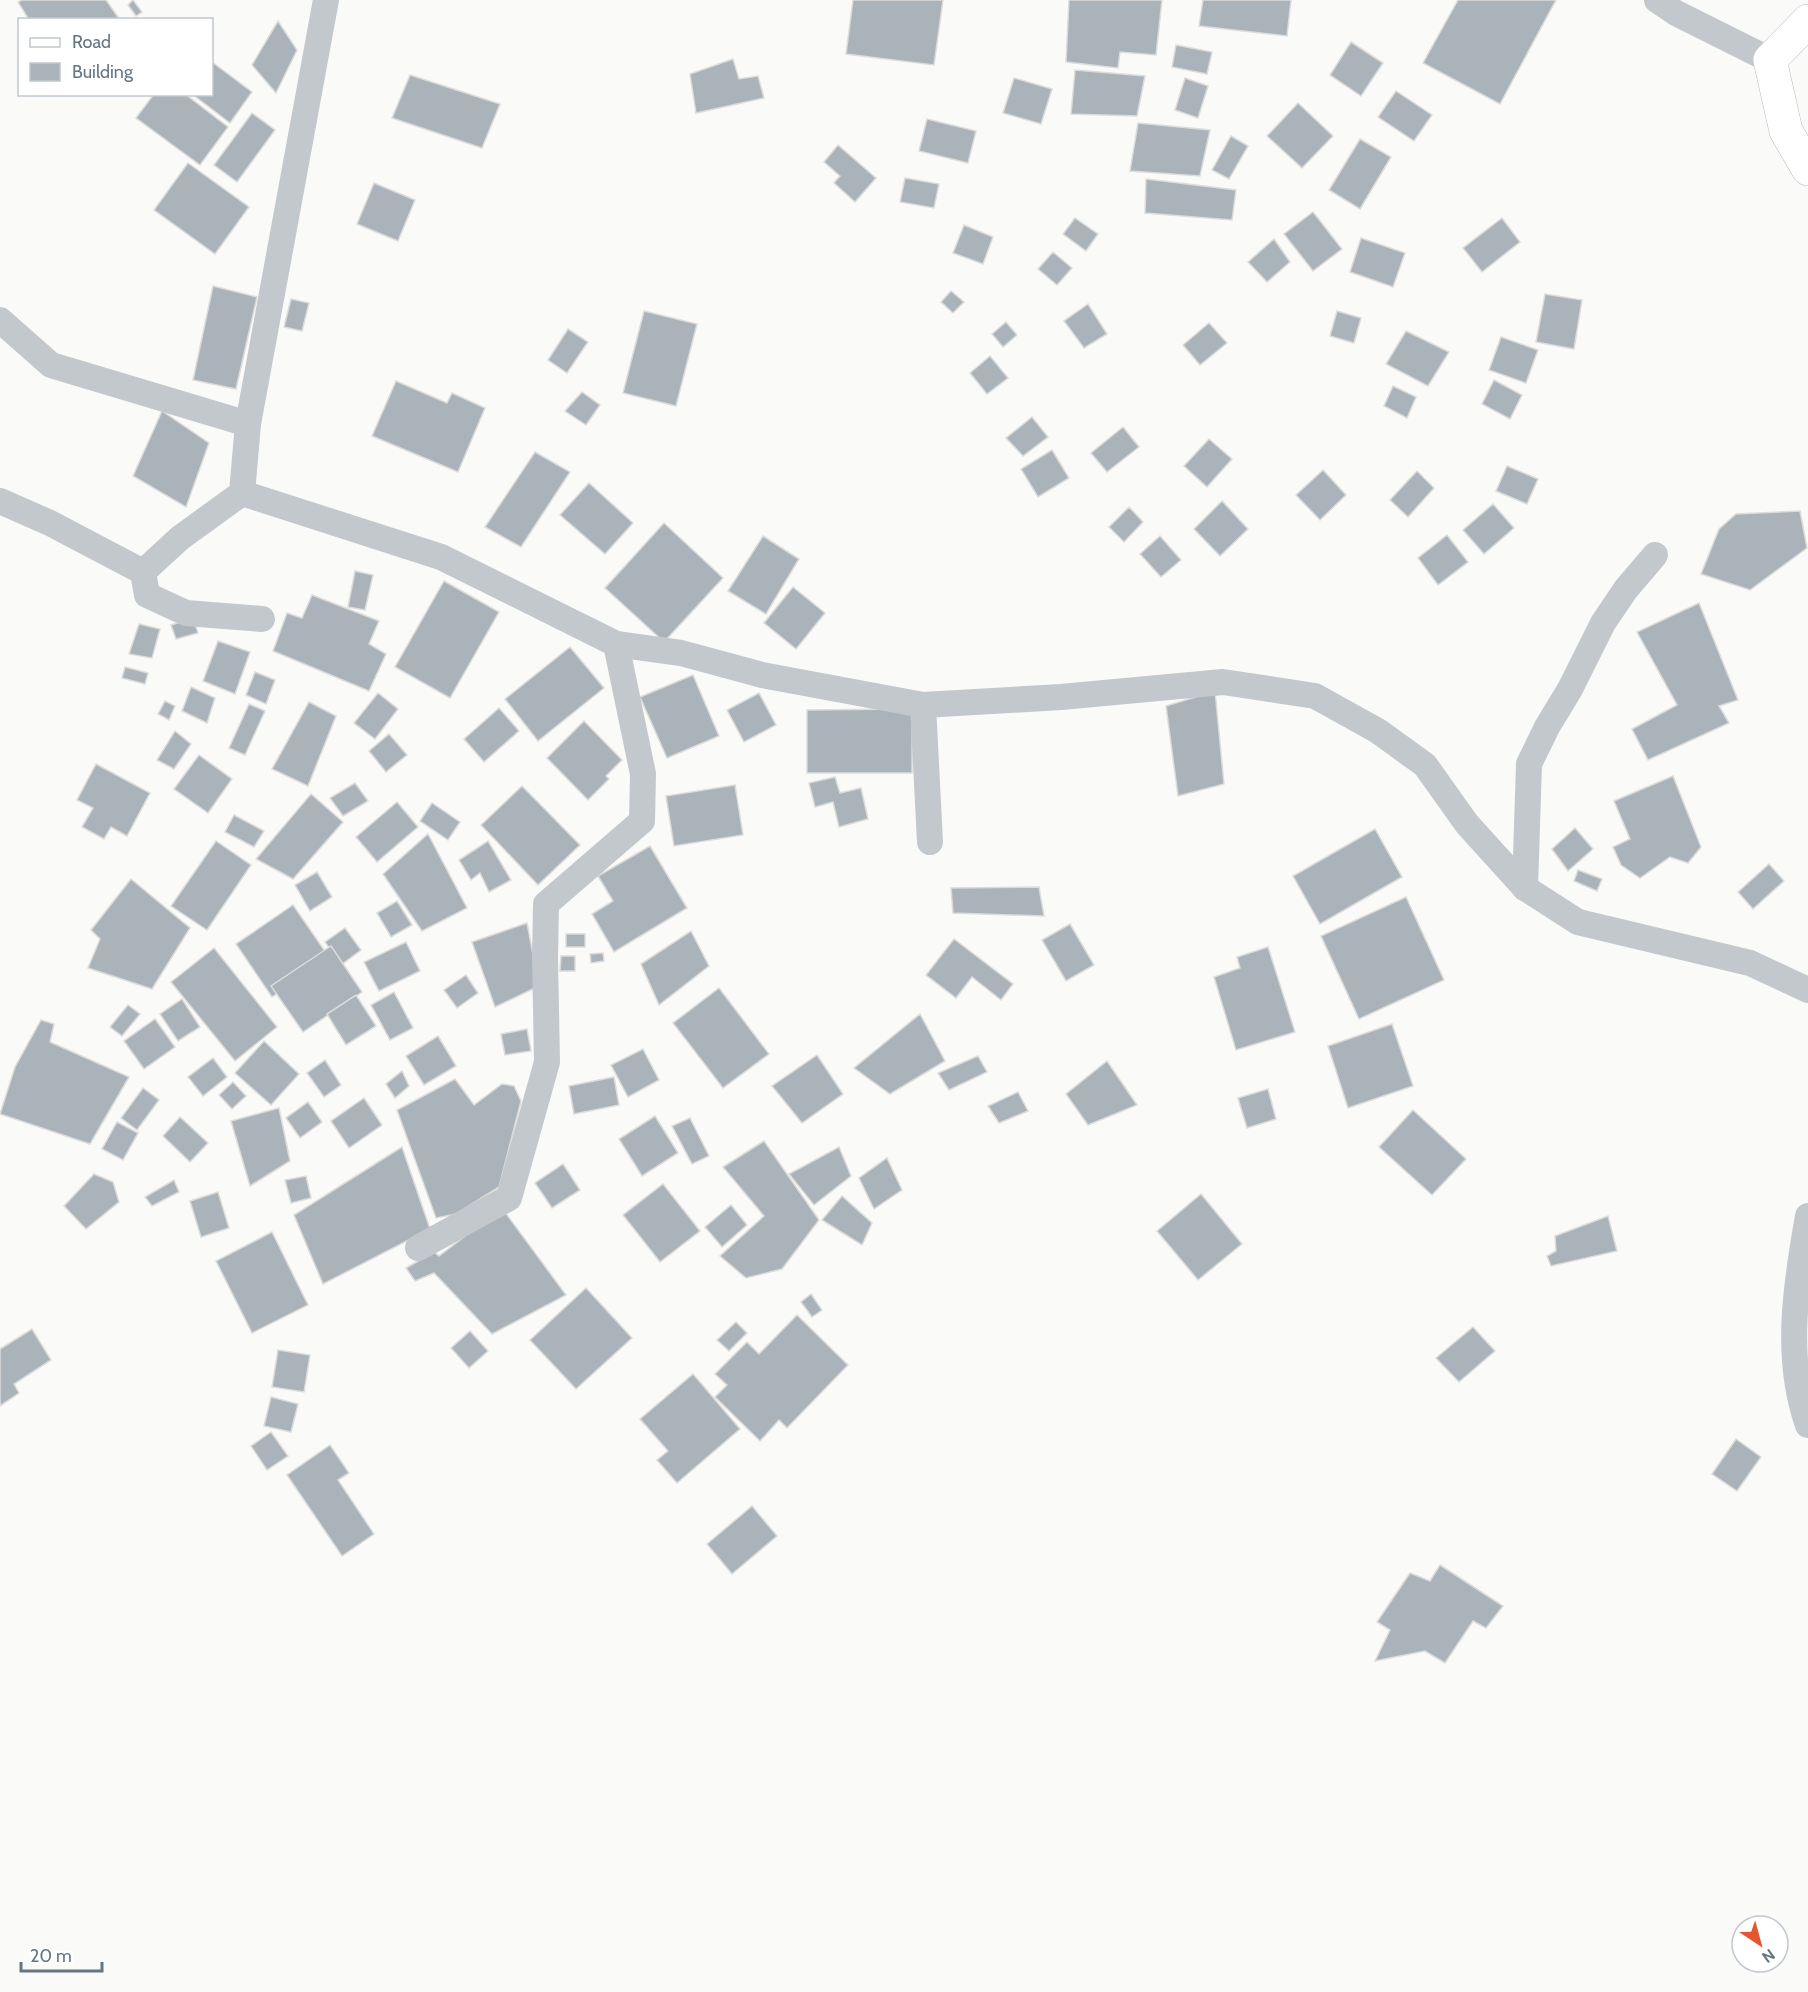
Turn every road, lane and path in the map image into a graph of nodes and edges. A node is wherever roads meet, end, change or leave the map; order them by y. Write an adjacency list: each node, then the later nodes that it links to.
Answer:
1 (326, 0): 7 (street)
2 (1657, 0): 4 (street)
3 (1808, 21): 4 (street)
4 (1770, 60): 5 (street)
5 (1808, 169)
6 (0, 320): 7 (street)
7 (248, 424): 8 (street)
8 (242, 493): 11 (street); 13 (street)
9 (0, 501): 11 (street)
10 (1654, 555): 16 (street)
11 (143, 572): 12 (street)
12 (261, 619)
13 (616, 644): 14 (street); 19 (street)
14 (923, 705): 15 (street); 16 (street)
15 (930, 842)
16 (1525, 888): 17 (street)
17 (1808, 990)
18 (1808, 1216): 20 (street)
19 (418, 1248)
20 (1808, 1425)

